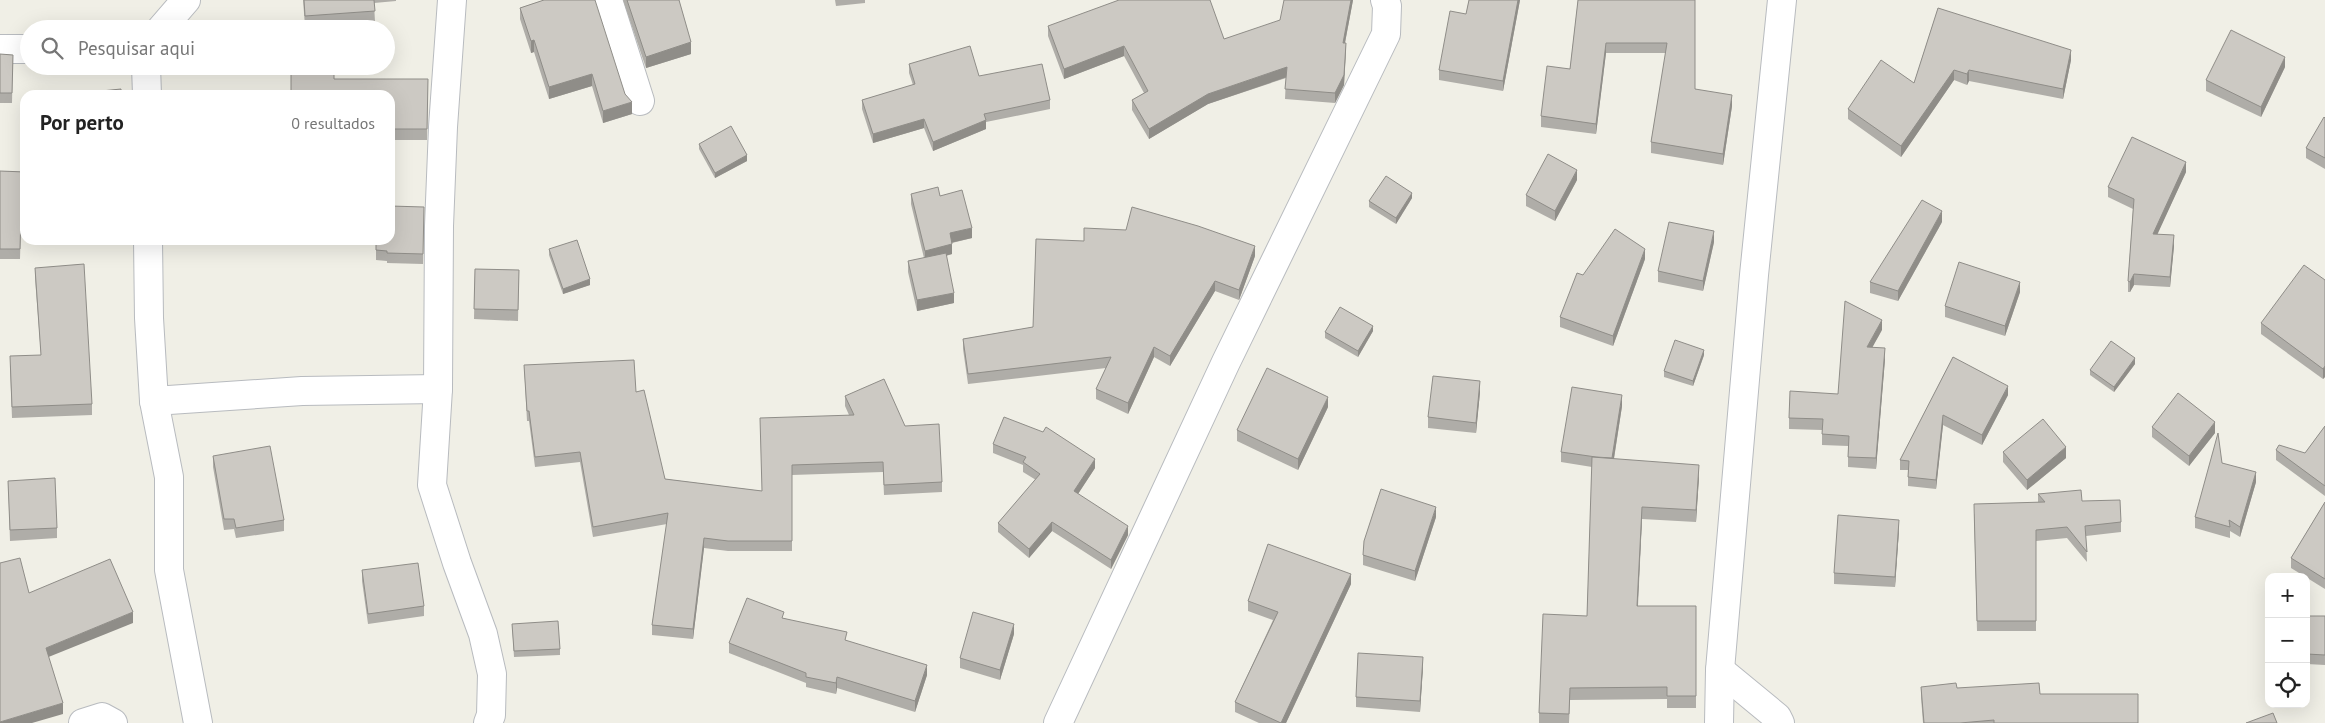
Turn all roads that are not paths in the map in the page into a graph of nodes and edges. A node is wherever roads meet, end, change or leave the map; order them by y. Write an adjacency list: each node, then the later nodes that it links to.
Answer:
1 (186, 0): 6 (street)
2 (452, 0): 13 (street)
3 (608, 0): 11 (street)
4 (1385, 0): 20 (street)
5 (1782, 0): 15 (street)
6 (169, 20)
7 (0, 49): 8 (street)
8 (20, 50)
9 (146, 75): 10 (street)
10 (147, 90)
11 (640, 102)
12 (148, 245): 14 (street)
13 (438, 389): 14 (street); 19 (street)
14 (154, 401): 18 (street)
15 (1720, 670): 21 (street); 22 (street)
16 (83, 723): 17 (street)
17 (113, 723)
18 (198, 723)
19 (488, 723)
20 (1058, 723)
21 (1718, 723)
22 (1780, 723)

